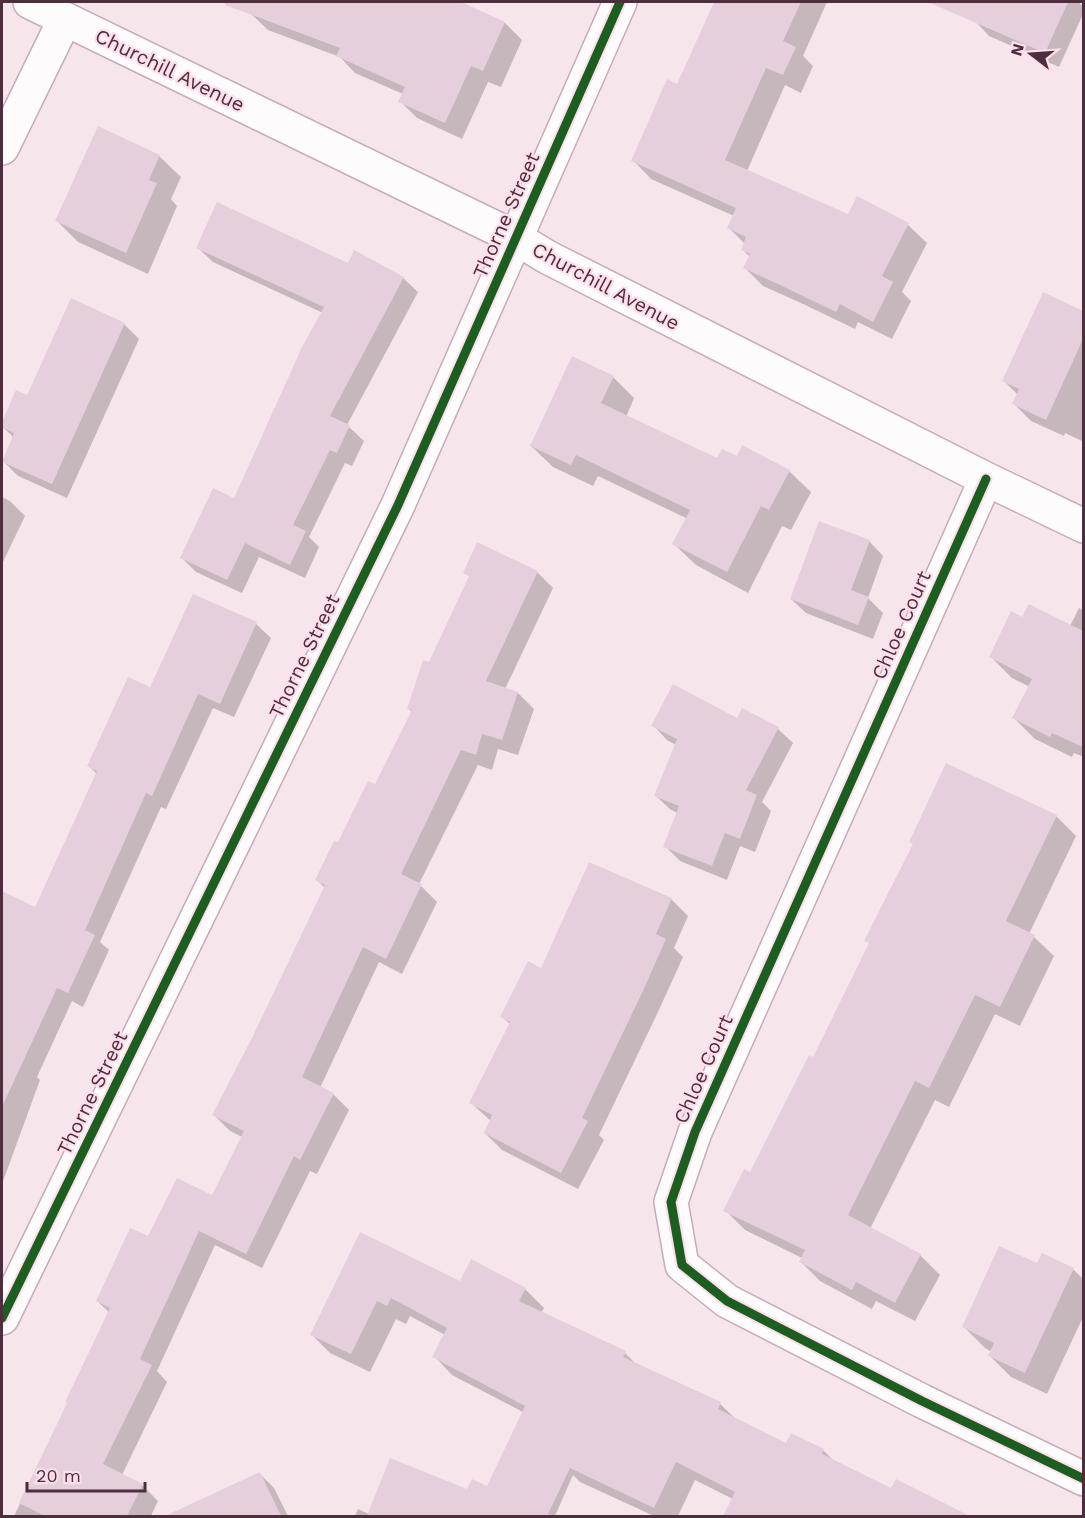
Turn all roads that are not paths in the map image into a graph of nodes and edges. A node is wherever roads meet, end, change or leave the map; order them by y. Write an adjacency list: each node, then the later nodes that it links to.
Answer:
1 (30, 2): 3 (street, Churchill Avenue)
2 (620, 2): 5 (street, Thorne Street)
3 (65, 19): 4 (street); 5 (street, Churchill Avenue)
4 (2, 147)
5 (516, 238): 6 (street, Churchill Avenue); 8 (street, Thorne Street)
6 (986, 479): 7 (street, Churchill Avenue); 9 (street, Chloe Court)
7 (1083, 526)
8 (4, 1306)
9 (1083, 1479)

